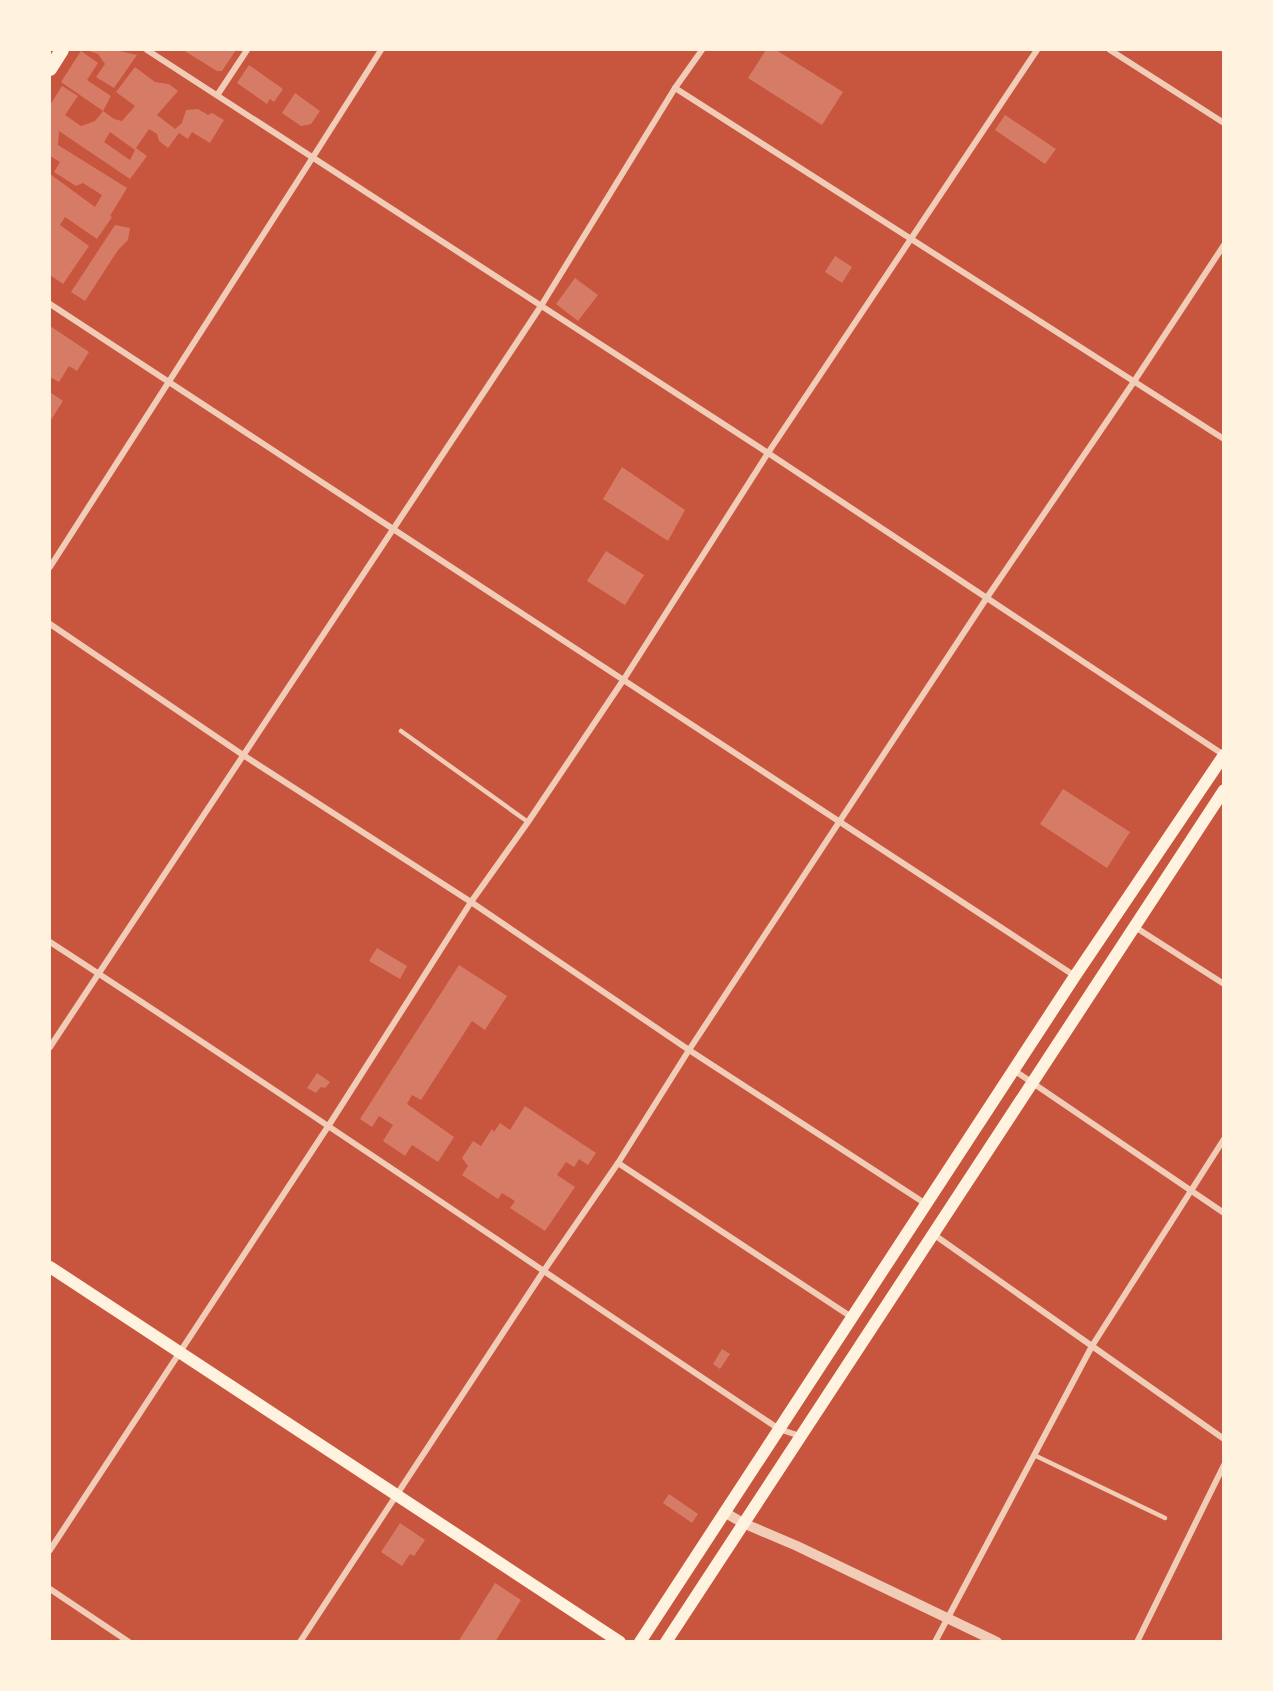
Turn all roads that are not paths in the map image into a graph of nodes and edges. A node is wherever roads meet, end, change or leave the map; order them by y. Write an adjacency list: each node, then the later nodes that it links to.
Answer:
1 (62, 50): 8 (main road)
2 (147, 50): 10 (street)
3 (247, 50): 10 (street)
4 (381, 50): 12 (street)
5 (702, 50): 9 (street)
6 (1037, 50): 13 (street)
7 (1110, 50): 11 (street)
8 (50, 69)
9 (675, 88): 13 (street); 16 (street)
10 (218, 94): 12 (street)
11 (1224, 123)
12 (313, 158): 16 (street); 17 (street)
13 (911, 240): 18 (street); 20 (street)
14 (1224, 245): 18 (street)
15 (50, 304): 17 (street)
16 (541, 306): 20 (street); 21 (street)
17 (170, 382): 21 (street); 22 (street)
18 (1133, 383): 19 (street); 23 (street)
19 (1224, 439)
20 (768, 453): 23 (street); 25 (street)
21 (392, 529): 25 (street); 27 (street)
22 (50, 567)
23 (986, 598): 28 (street); 30 (street)
24 (50, 624): 27 (street)
25 (624, 679): 30 (street); 31 (street)
26 (401, 731): 31 (lane)
27 (243, 755): 32 (street); 35 (street)
28 (1224, 755): 36 (main road)
29 (1224, 790): 33 (main road)
30 (840, 821): 36 (street); 39 (street)
31 (528, 822): 32 (street)
32 (471, 902): 39 (street); 42 (street)
33 (1134, 927): 37 (street); 41 (main road)
34 (50, 942): 35 (street)
35 (98, 973): 38 (street); 42 (street)
36 (1076, 976): 40 (main road)
37 (1224, 984)
38 (50, 1047)
39 (689, 1050): 44 (street); 46 (street)
40 (1015, 1071): 41 (street); 46 (main road)
41 (1032, 1082): 45 (street); 48 (main road)
42 (329, 1125): 50 (street); 53 (street)
43 (1224, 1139): 45 (street)
44 (618, 1163): 50 (street); 51 (street)
45 (1191, 1190): 47 (street); 52 (street)
46 (927, 1205): 51 (main road)
47 (1224, 1213)
48 (932, 1233): 52 (street); 55 (main road)
49 (50, 1268): 53 (main road)
50 (543, 1272): 54 (street); 59 (street)
51 (853, 1318): 54 (main road)
52 (1092, 1346): 56 (street); 57 (street)
53 (180, 1353): 59 (main road); 63 (street)
54 (779, 1429): 55 (street); 60 (main road)
55 (800, 1436): 62 (main road)
56 (1224, 1439)
57 (1034, 1455): 61 (lane); 65 (street)
58 (1224, 1464): 73 (street)
59 (397, 1495): 67 (street); 68 (main road)
60 (724, 1512): 62 (street); 69 (main road)
61 (1165, 1518)
62 (743, 1523): 65 (street); 70 (main road)
63 (50, 1550)
64 (50, 1589): 66 (street)
65 (947, 1618): 71 (street); 72 (street)
66 (129, 1641)
67 (300, 1641)
68 (620, 1641)
69 (640, 1641)
70 (666, 1641)
71 (935, 1641)
72 (997, 1641)
73 (1137, 1641)

